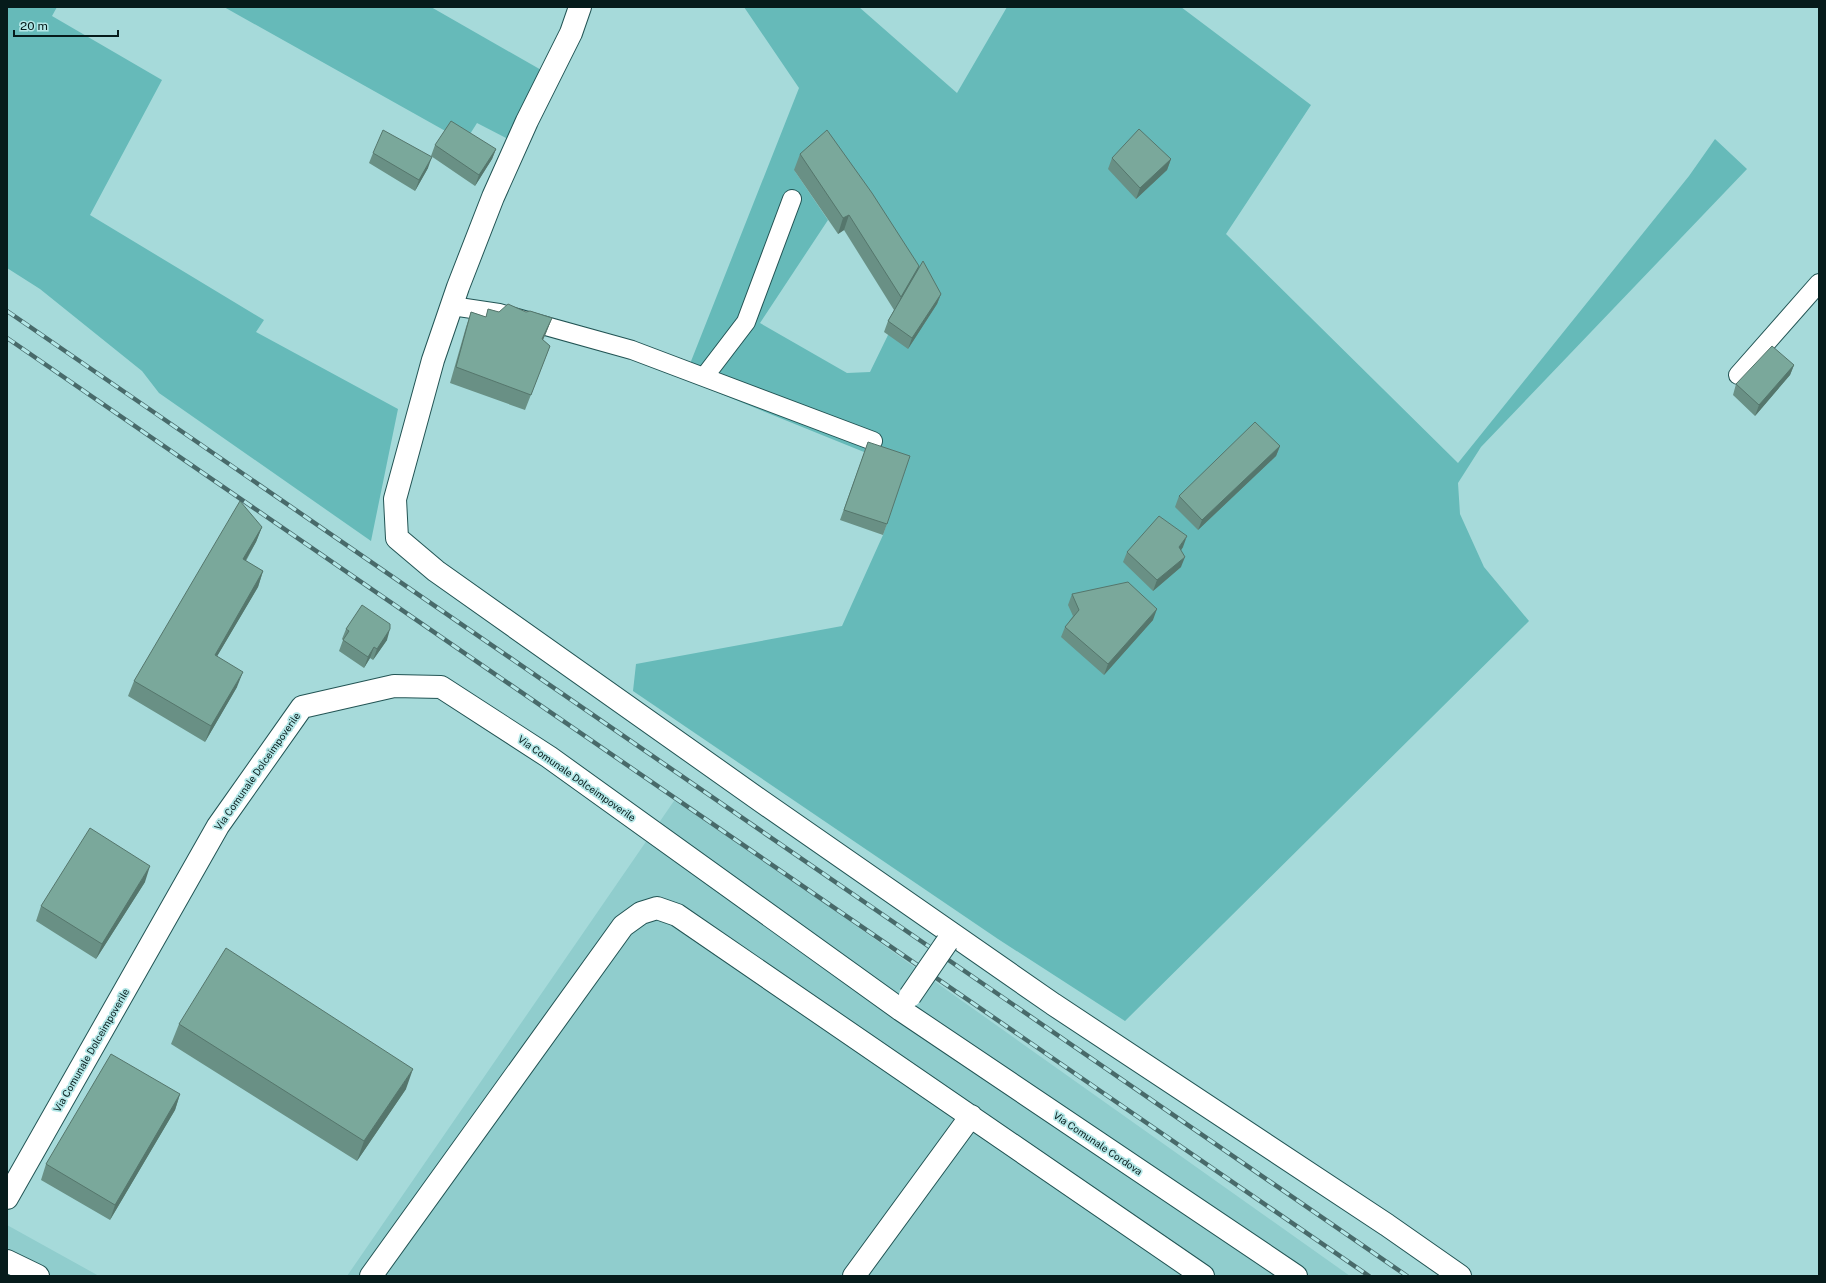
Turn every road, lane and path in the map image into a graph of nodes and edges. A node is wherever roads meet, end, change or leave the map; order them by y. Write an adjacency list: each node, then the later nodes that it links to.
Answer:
1 (580, 7): 4 (street)
2 (792, 199): 6 (lane)
3 (1819, 283): 5 (lane)
4 (452, 306): 6 (lane); 8 (street)
5 (1738, 375)
6 (704, 377): 7 (lane)
7 (873, 441)
8 (950, 938): 9 (street, bridge); 18 (street)
9 (906, 1003): 11 (street, Via Comunale Dolceimpoverile); 17 (street, Via Comunale Cordova)
10 (971, 1116): 14 (street); 15 (street); 16 (street)
11 (7, 1198)
12 (7, 1261): 13 (street)
13 (38, 1276)
14 (371, 1276)
15 (854, 1276)
16 (1204, 1276)
17 (1296, 1276)
18 (1460, 1276)

